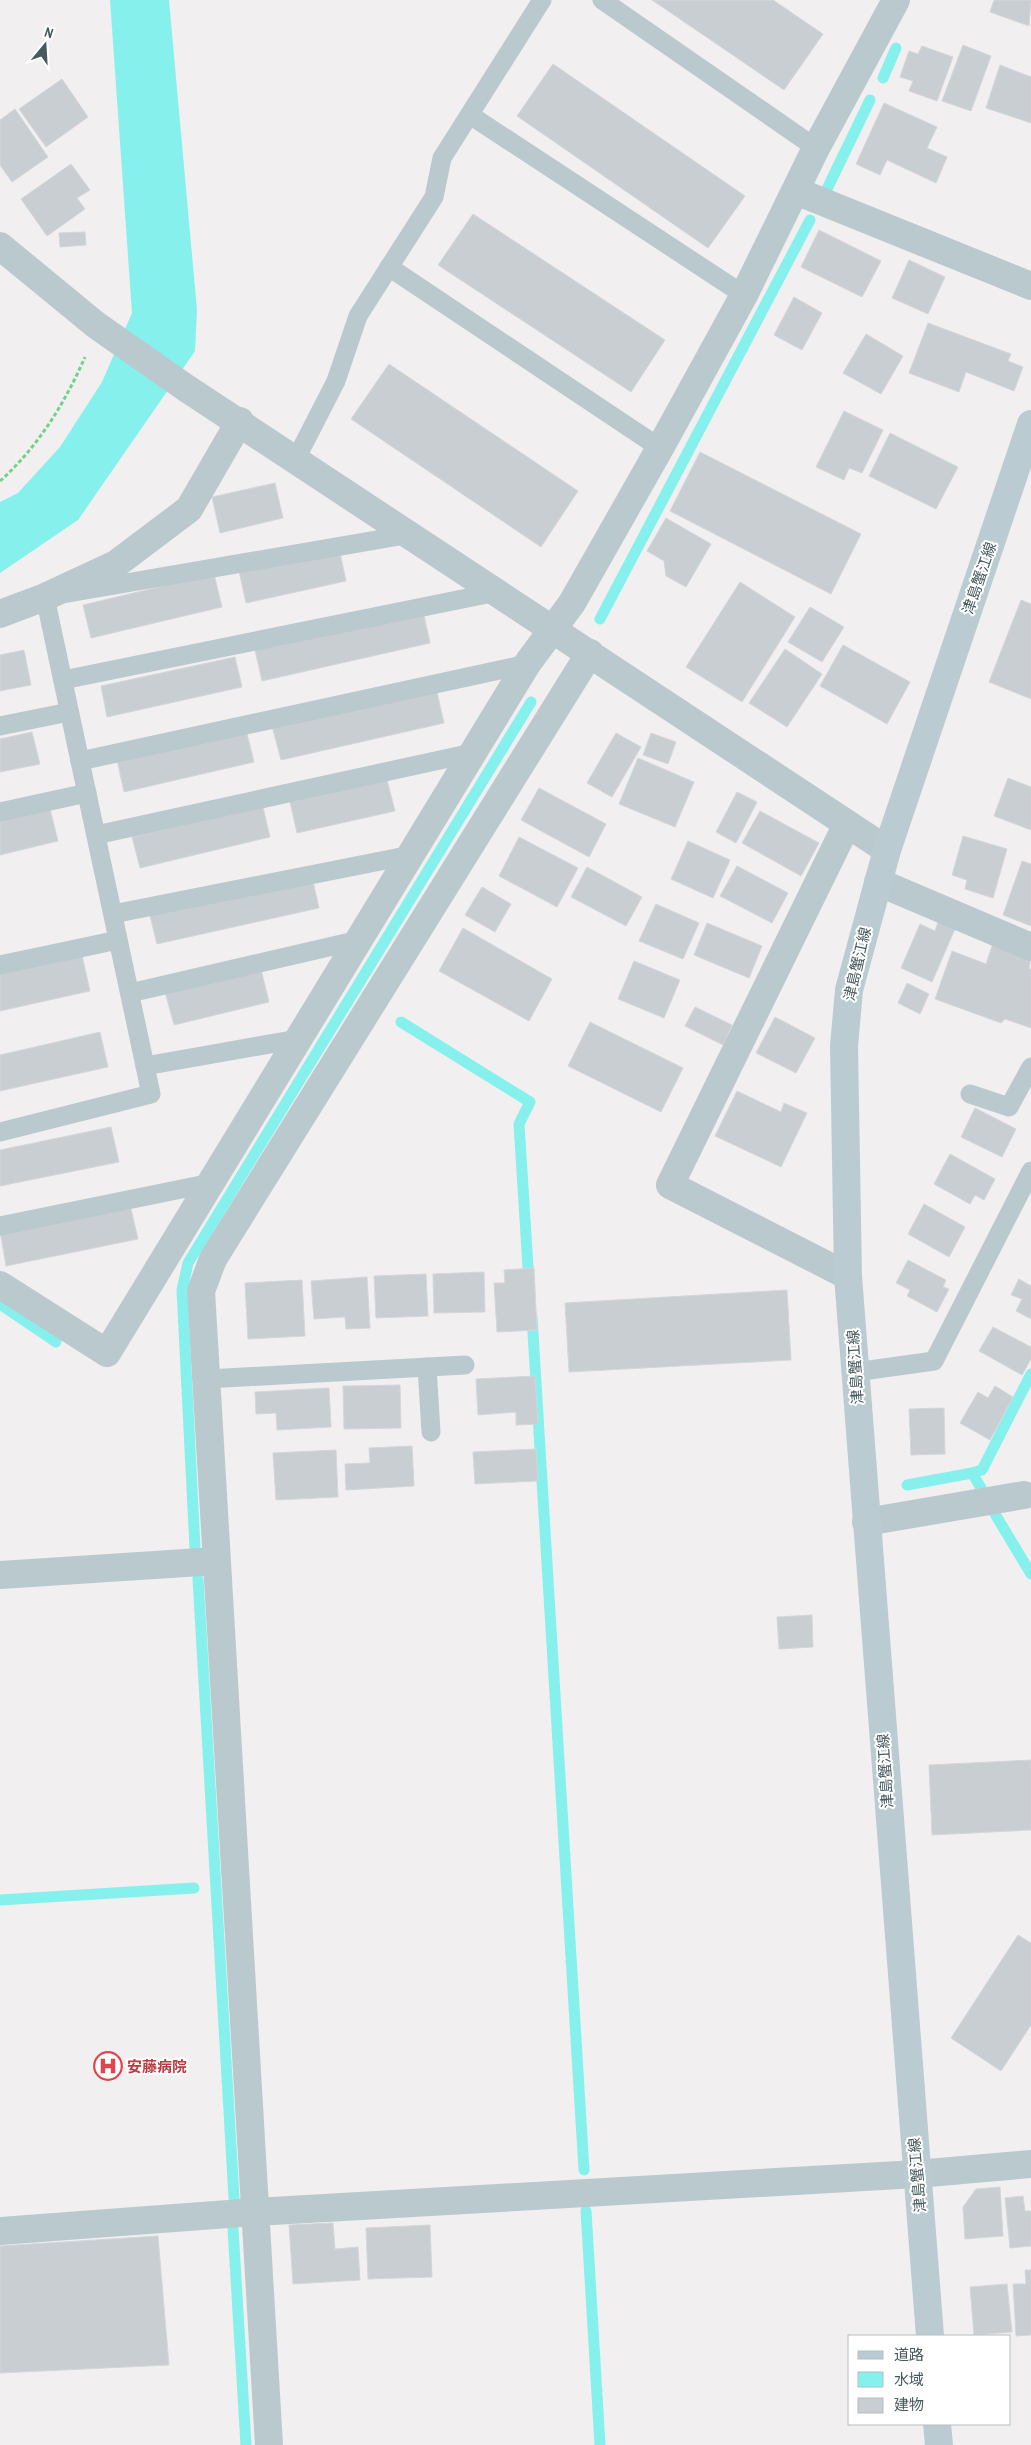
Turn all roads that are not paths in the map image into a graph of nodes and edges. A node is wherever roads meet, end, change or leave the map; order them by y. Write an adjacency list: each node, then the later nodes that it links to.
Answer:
1 (542, 0): 4 (lane)
2 (602, 0): 5 (lane)
3 (896, 0): 5 (street)
4 (470, 115): 8 (lane); 10 (lane)
5 (816, 148): 6 (street)
6 (796, 191): 9 (street); 10 (street)
7 (0, 246): 11 (street)
8 (389, 267): 13 (lane); 14 (lane)
9 (1031, 286)
10 (744, 295): 13 (street)
11 (240, 421): 14 (street); 17 (street)
12 (1029, 437): 31 (main road, 津島蟹江線)
13 (660, 448): 19 (street)
14 (296, 459): 15 (street)
15 (410, 534): 16 (street); 17 (lane)
16 (497, 592): 19 (street); 22 (lane)
17 (45, 597): 18 (street); 22 (lane)
18 (0, 614)
19 (551, 628): 20 (street); 21 (street)
20 (590, 654): 29 (street); 54 (street)
21 (527, 664): 25 (street); 26 (lane)
22 (63, 680): 23 (lane)
23 (69, 712): 24 (lane); 26 (lane)
24 (0, 726)
25 (472, 753): 30 (lane); 32 (street)
26 (80, 761): 27 (lane)
27 (87, 793): 28 (lane); 30 (lane)
28 (0, 812)
29 (847, 824): 31 (street); 49 (street)
30 (96, 835): 34 (lane)
31 (886, 850): 33 (main road, 津島蟹江線)
32 (411, 855): 34 (lane); 36 (street)
33 (878, 882): 37 (street); 49 (main road, 津島蟹江線)
34 (113, 914): 35 (lane)
35 (118, 940): 38 (lane); 39 (lane)
36 (359, 940): 39 (lane); 40 (street)
37 (1031, 947)
38 (0, 965)
39 (130, 993): 41 (lane)
40 (298, 1039): 41 (lane); 46 (street)
41 (145, 1066): 44 (lane)
42 (1031, 1067): 43 (lane)
43 (970, 1094)
44 (0, 1132)
45 (1031, 1171): 47 (lane)
46 (211, 1183): 48 (lane); 50 (street)
47 (1025, 1199): 53 (lane)
48 (0, 1226)
49 (848, 1276): 53 (main road, 津島蟹江線)
50 (0, 1285)
51 (465, 1365): 52 (lane)
52 (427, 1367): 54 (lane); 55 (lane)
53 (855, 1372): 57 (main road, 津島蟹江線)
54 (207, 1379): 58 (street)
55 (431, 1432)
56 (1024, 1495): 57 (street)
57 (866, 1522): 61 (main road, 津島蟹江線)
58 (216, 1561): 59 (street); 62 (street)
59 (0, 1575)
60 (1031, 2164): 61 (street)
61 (917, 2174): 62 (street); 64 (main road, 津島蟹江線)
62 (255, 2212): 63 (street); 66 (street)
63 (0, 2231)
64 (930, 2335)
65 (937, 2425): 67 (main road)
66 (269, 2445)
67 (939, 2445)

